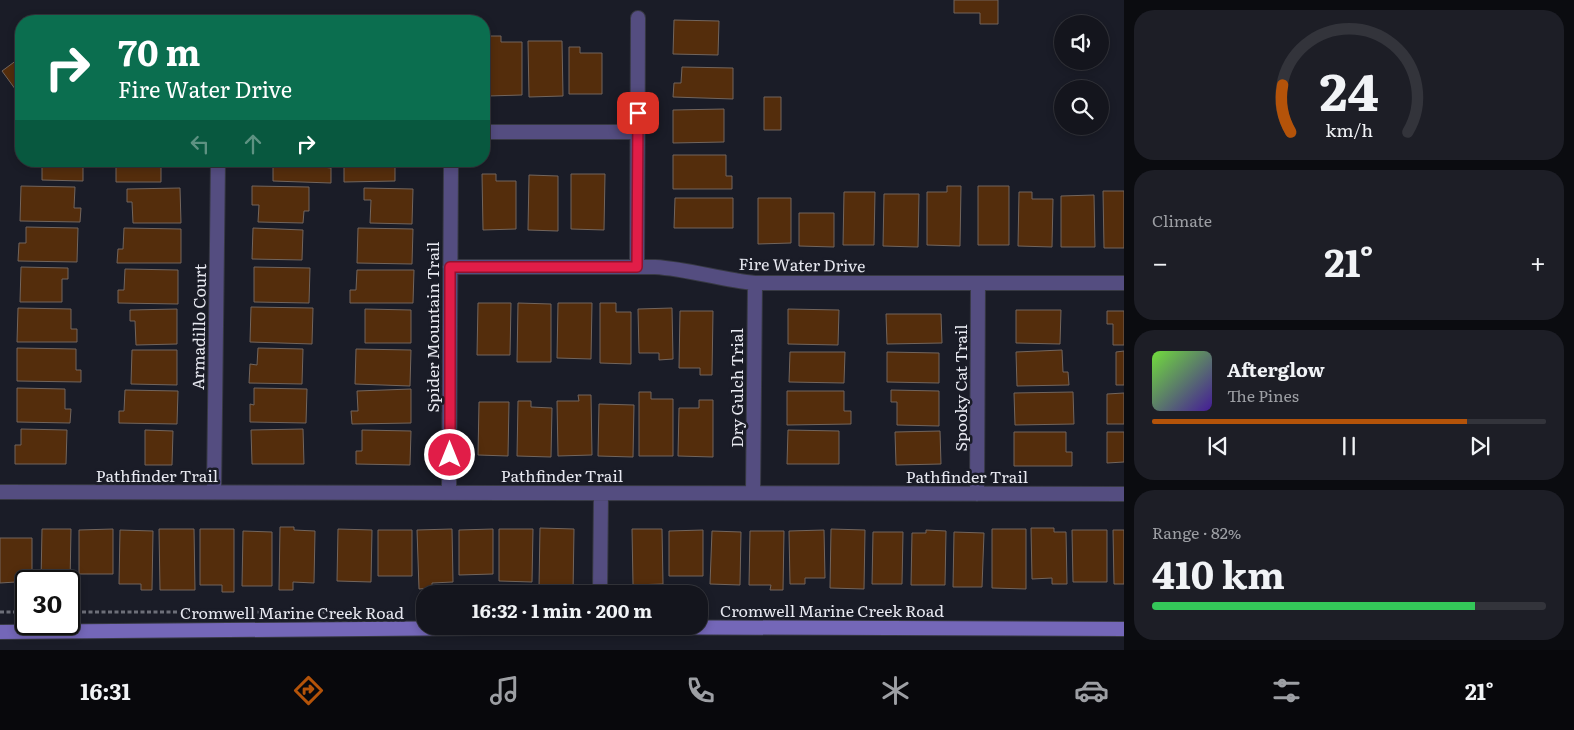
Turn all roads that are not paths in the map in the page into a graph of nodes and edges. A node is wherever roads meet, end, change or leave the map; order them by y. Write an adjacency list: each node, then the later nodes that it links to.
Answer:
1 (638, 18): 3 (street)
2 (490, 132): 3 (street)
3 (638, 132): 7 (street)
4 (218, 167): 12 (street, Armadillo Court)
5 (450, 167): 6 (street, Spider Mountain Trail)
6 (450, 267): 7 (street, Fire Water Drive); 13 (street, Spider Mountain Trail)
7 (637, 267): 8 (street, Fire Water Drive)
8 (755, 282): 9 (street, Fire Water Drive); 15 (street, Dry Gulch Trial)
9 (978, 283): 10 (street, Fire Water Drive); 16 (street, Spooky Cat Trail)
10 (1124, 284)
11 (0, 492): 12 (street, Pathfinder Trail)
12 (214, 492): 13 (street, Pathfinder Trail)
13 (449, 493): 14 (street, Pathfinder Trail)
14 (601, 493): 15 (street, Pathfinder Trail); 18 (street)
15 (753, 493): 16 (street, Pathfinder Trail)
16 (977, 494): 17 (street, Pathfinder Trail)
17 (1124, 494)
18 (600, 585)
19 (708, 627): 21 (main road, Cromwell Marine Creek Road)
20 (416, 629): 22 (main road, Cromwell Marine Creek Road)
21 (1124, 629)
22 (0, 632)

